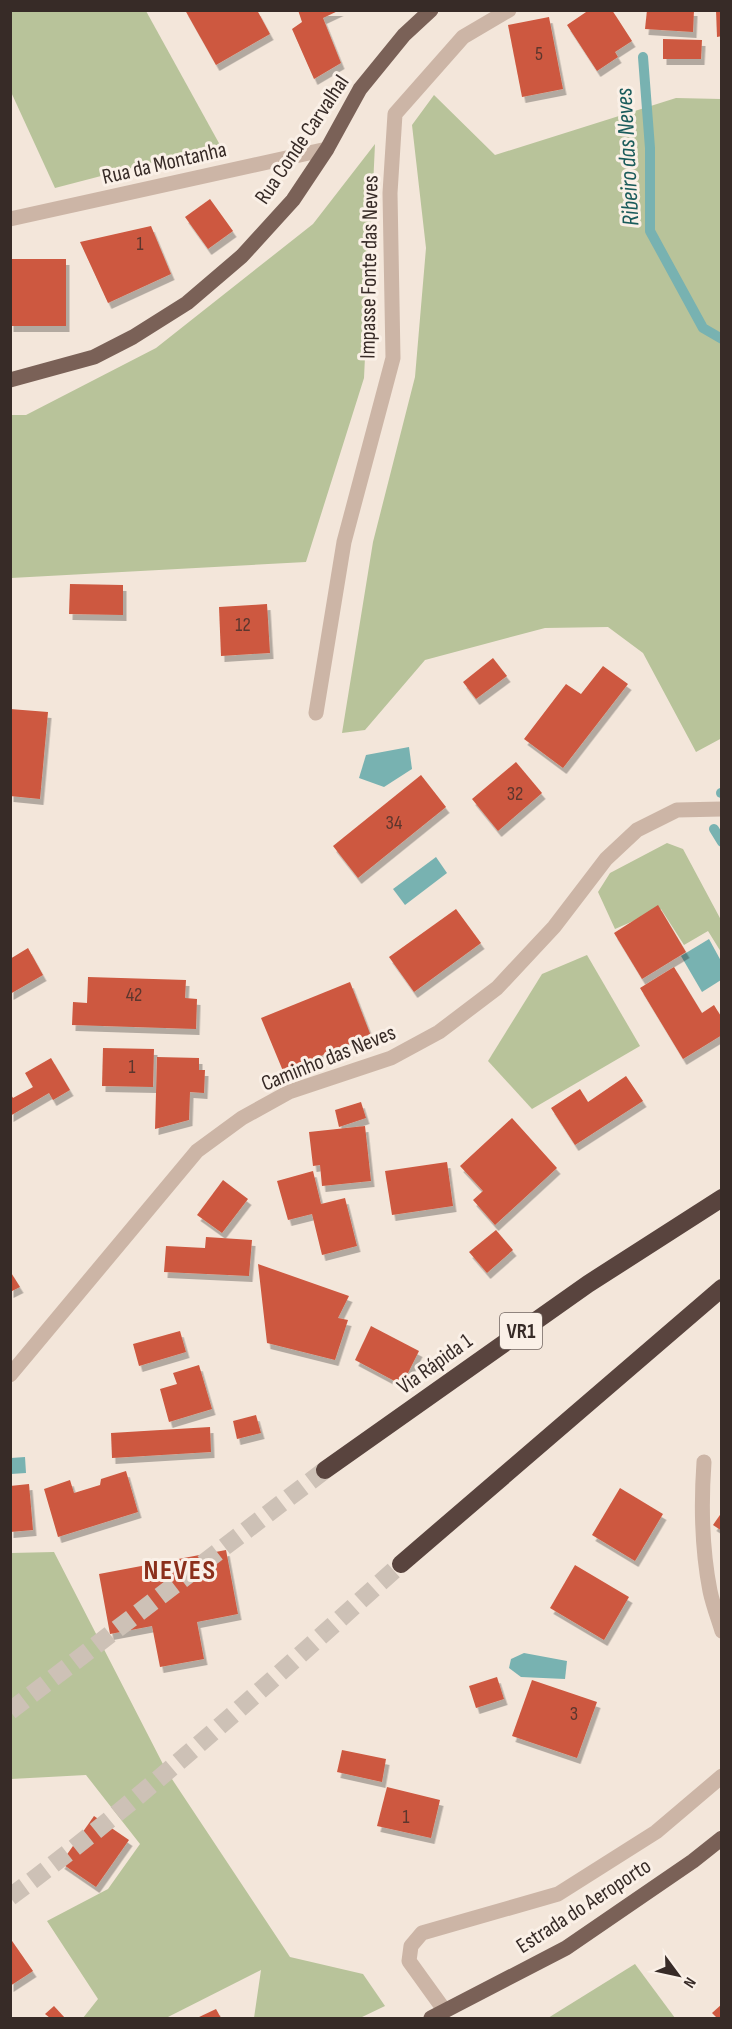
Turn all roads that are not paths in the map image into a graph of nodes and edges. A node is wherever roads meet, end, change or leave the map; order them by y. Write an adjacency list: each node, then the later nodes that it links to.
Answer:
1 (431, 10): 3 (main road, Rua Conde Carvalhal)
2 (509, 10): 6 (street, Impasse Fonte das Neves)
3 (327, 149): 4 (street, Rua da Montanha); 5 (main road, Rua Conde Carvalhal)
4 (10, 219)
5 (10, 380)
6 (316, 713)
7 (722, 809): 10 (street, Caminho das Neves)
8 (722, 1198): 12 (highway, Via Rápida 1 / VR1)
9 (722, 1288): 13 (highway)
10 (10, 1375)
11 (704, 1462): 14 (street)
12 (325, 1470)
13 (401, 1564)
14 (722, 1631)
15 (722, 1776): 17 (street)
16 (722, 1838): 17 (main road, Estrada do Aeroporto)
17 (438, 2015)

